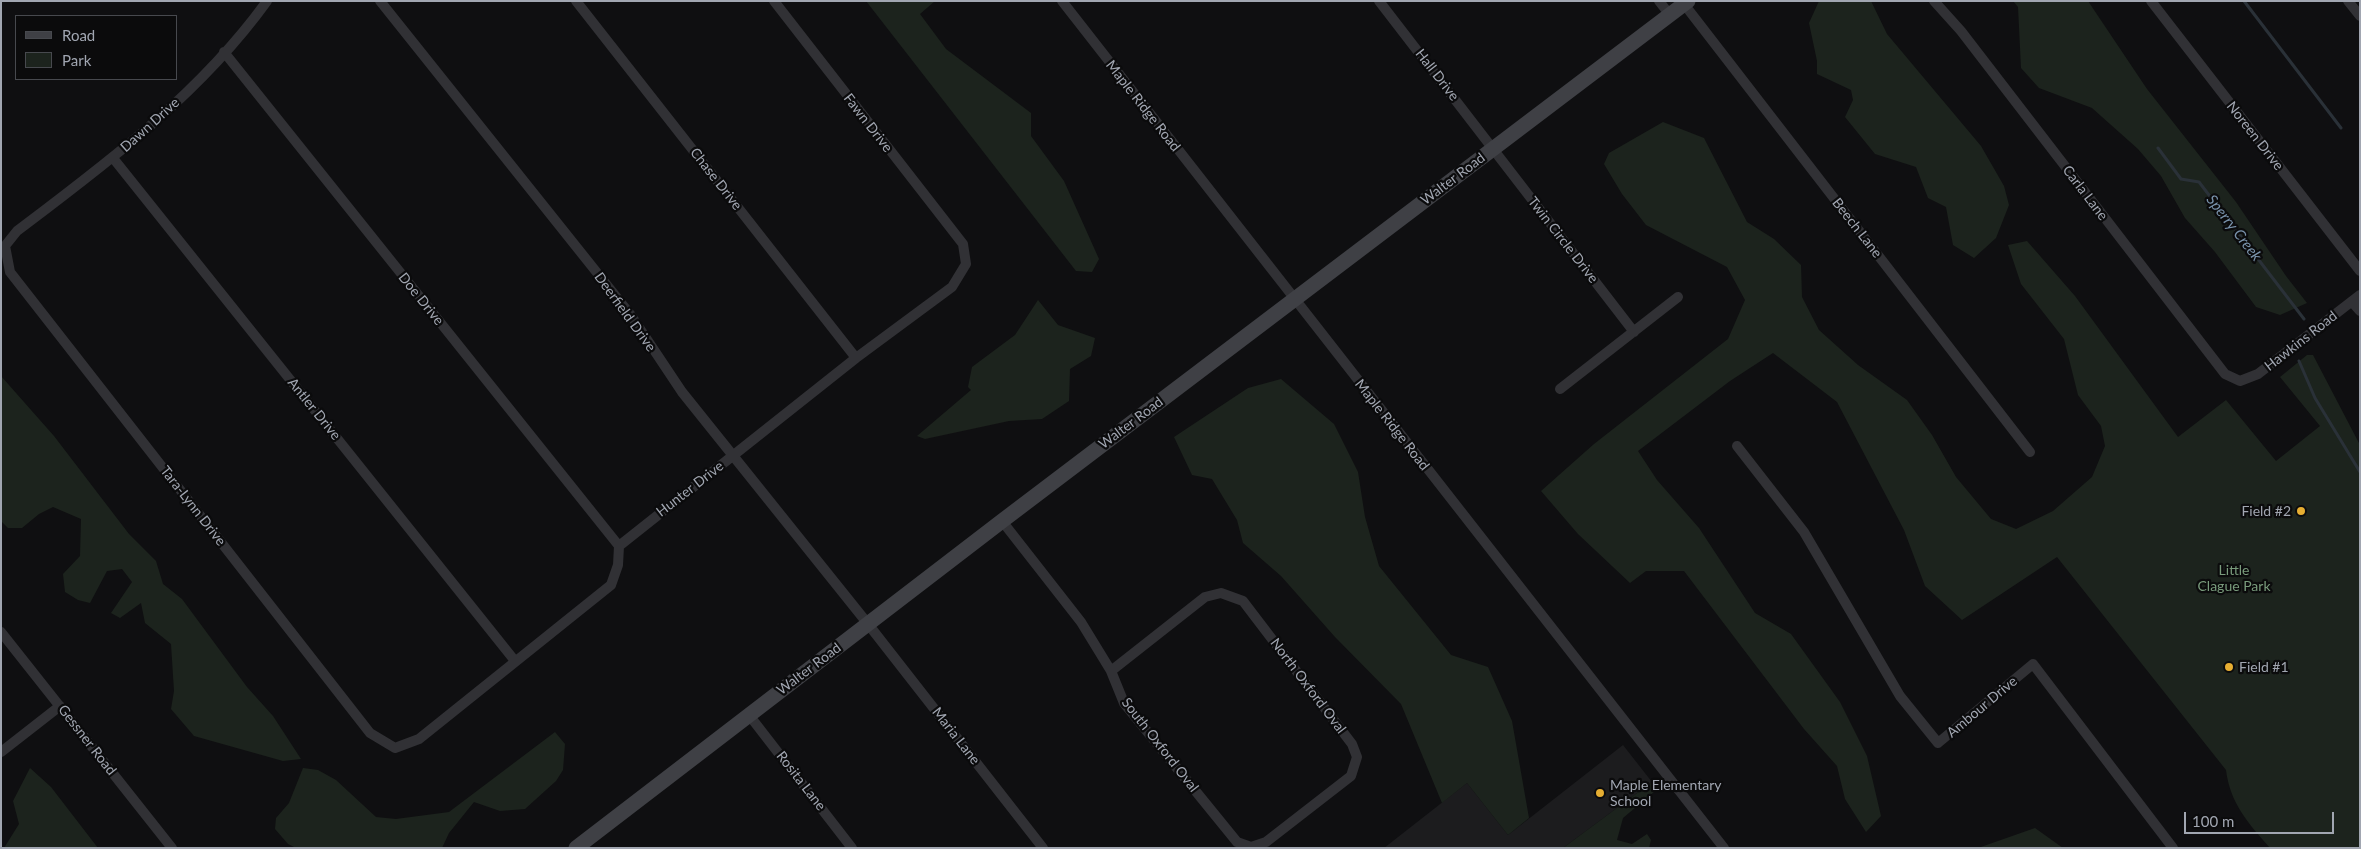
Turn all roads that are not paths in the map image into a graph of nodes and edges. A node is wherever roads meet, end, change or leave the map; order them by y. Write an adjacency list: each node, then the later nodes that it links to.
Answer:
1 (266, 1): 14 (street, Dawn Drive)
2 (380, 1): 30 (street, Deerfield Drive)
3 (576, 1): 25 (street, Chase Drive)
4 (774, 1): 18 (street, Fawn Drive)
5 (1062, 1): 22 (street, Maple Ridge Road)
6 (1379, 1): 15 (street, Hall Drive)
7 (1659, 1): 12 (street)
8 (1934, 1): 26 (street, Carla Lane)
9 (2151, 1): 19 (street, Noreen Drive)
10 (2348, 1): 13 (street)
11 (1686, 3): 12 (street, Walter Road); 29 (street, Beech Lane)
12 (1670, 15): 15 (street, Walter Road)
13 (2360, 16)
14 (224, 52): 16 (street, Dawn Drive); 32 (street, Doe Drive)
15 (1494, 148): 22 (street, Walter Road); 24 (street, Twin Circle Drive)
16 (113, 158): 17 (street, Dawn Drive); 35 (street, Antler Drive)
17 (17, 231): 35 (street, Tara-Lynn Drive)
18 (963, 244): 25 (street, Hunter Drive)
19 (2360, 271)
20 (1678, 297): 24 (street)
21 (2356, 299): 23 (street); 26 (street, Hawkins Road)
22 (1294, 300): 31 (street, Walter Road); 45 (street, Maple Ridge Road)
23 (2360, 311)
24 (1634, 332): 27 (street)
25 (856, 358): 30 (street, Hunter Drive)
26 (2240, 381)
27 (1560, 388)
28 (1737, 446): 46 (street, Ambour Drive)
29 (2030, 452)
30 (733, 456): 32 (street, Hunter Drive); 33 (street, Deerfield Drive)
31 (1002, 521): 33 (street, Walter Road); 36 (street, South Oxford Oval)
32 (619, 546): 35 (street)
33 (868, 624): 38 (street, Walter Road); 44 (street, Maria Lane)
34 (1, 632): 37 (street, Gessner Road)
35 (515, 660)
36 (1111, 671): 40 (street, South Oxford Oval); 40 (street, North Oxford Oval)
37 (60, 706): 39 (street); 41 (street, Gessner Road)
38 (749, 715): 42 (street, Walter Road); 43 (street, Rosita Lane)
39 (1, 752)
40 (1237, 842)
41 (172, 848)
42 (576, 848)
43 (852, 848)
44 (1043, 848)
45 (1724, 848)
46 (2173, 848)

